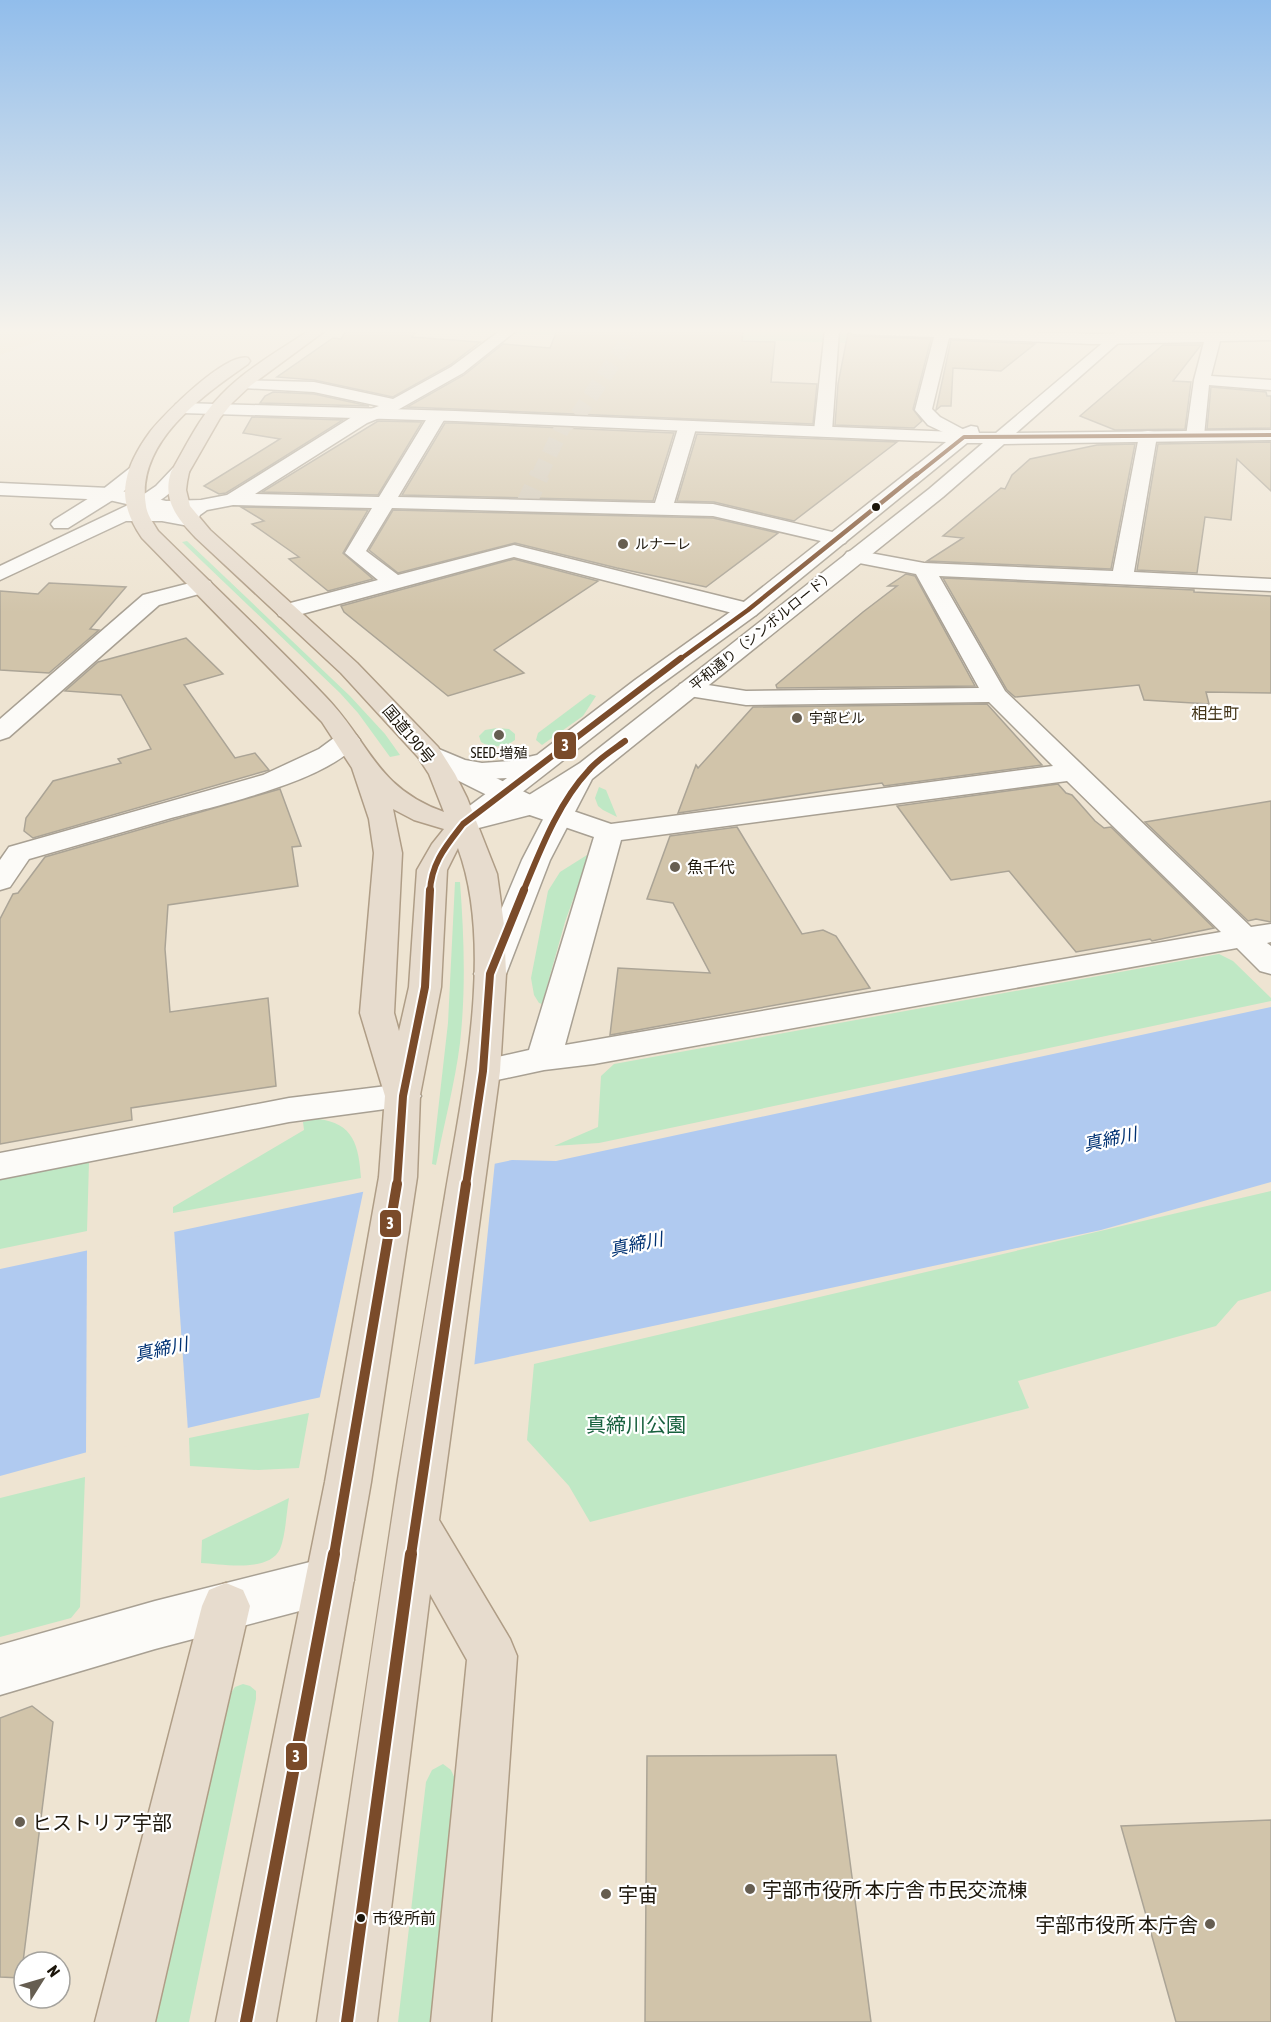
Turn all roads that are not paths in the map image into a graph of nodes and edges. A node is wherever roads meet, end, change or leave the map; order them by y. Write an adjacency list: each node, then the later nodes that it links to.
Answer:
1 (166, 424): 18 (highway)
2 (209, 424): 19 (highway)
3 (355, 424): 22 (street)
4 (432, 424): 23 (street)
5 (672, 424): 11 (street)
6 (824, 424): 12 (street)
7 (940, 424): 16 (street)
8 (980, 424): 16 (street, 平和通り（シンボルロード）)
9 (1016, 424): 17 (street)
10 (1196, 424): 15 (street)
11 (688, 425): 12 (street); 25 (street)
12 (823, 431): 16 (street)
13 (1271, 435): 15 (street)
14 (1148, 436): 15 (street); 17 (street); 35 (street)
15 (1195, 436)
16 (964, 437): 17 (street); 30 (street, 平和通り（シンボルロード）)
17 (1002, 438): 30 (street, 平和通り（シンボルロード）)
18 (137, 472): 21 (street); 27 (highway)
19 (180, 472): 26 (highway); 27 (street)
20 (0, 489): 21 (street)
21 (109, 494): 27 (street); 28 (street)
22 (233, 499): 23 (street); 26 (street)
23 (384, 503): 24 (street); 36 (street)
24 (525, 506): 25 (street); 31 (street)
25 (663, 507): 30 (street)
26 (191, 511): 27 (street); 40 (highway, 国道190号)
27 (132, 516): 28 (street); 29 (street); 34 (street)
28 (40, 535): 32 (street)
29 (159, 544): 38 (highway)
30 (846, 547): 33 (street); 39 (street, 平和通り（シンボルロード）); 41 (street, 平和通り（シンボルロード）)
31 (514, 551): 36 (street); 39 (street)
32 (0, 554)
33 (924, 569): 35 (street); 42 (street)
34 (0, 574)
35 (1122, 579): 37 (street)
36 (394, 582): 40 (street)
37 (1271, 585)
38 (202, 586): 43 (street); 44 (highway)
39 (748, 610): 45 (street, 平和通り（シンボルロード）)
40 (287, 611): 46 (highway, 国道190号)
41 (689, 689): 42 (street); 48 (street, 平和通り（シンボルロード）)
42 (995, 695): 49 (street)
43 (0, 732)
44 (347, 740): 47 (highway); 55 (street)
45 (551, 756): 46 (street); 50 (street)
46 (437, 759): 50 (street); 53 (highway, 国道190号)
47 (365, 768): 53 (highway); 62 (highway)
48 (589, 769): 51 (street); 52 (street)
49 (1072, 772): 54 (street); 57 (street)
50 (504, 793): 51 (street); 53 (street)
51 (531, 806): 52 (street); 53 (street)
52 (558, 817): 54 (street); 59 (street)
53 (463, 824): 59 (highway, 国道190号); 62 (highway)
54 (609, 833): 60 (street)
55 (10, 845): 56 (street)
56 (0, 881)
57 (1258, 935): 58 (street); 60 (street)
58 (1271, 964)
59 (490, 974): 61 (highway, 国道190号)
60 (544, 1059): 61 (street)
61 (483, 1071): 64 (highway, 国道190号)
62 (403, 1096): 63 (street); 65 (highway)
63 (0, 1166)
64 (415, 1523): 70 (highway, 国道190号); 71 (highway)
65 (330, 1580): 66 (street); 69 (highway)
66 (226, 1606): 67 (street); 68 (highway)
67 (0, 1670)
68 (125, 2022)
69 (246, 2022)
70 (347, 2022)
71 (460, 2022)

